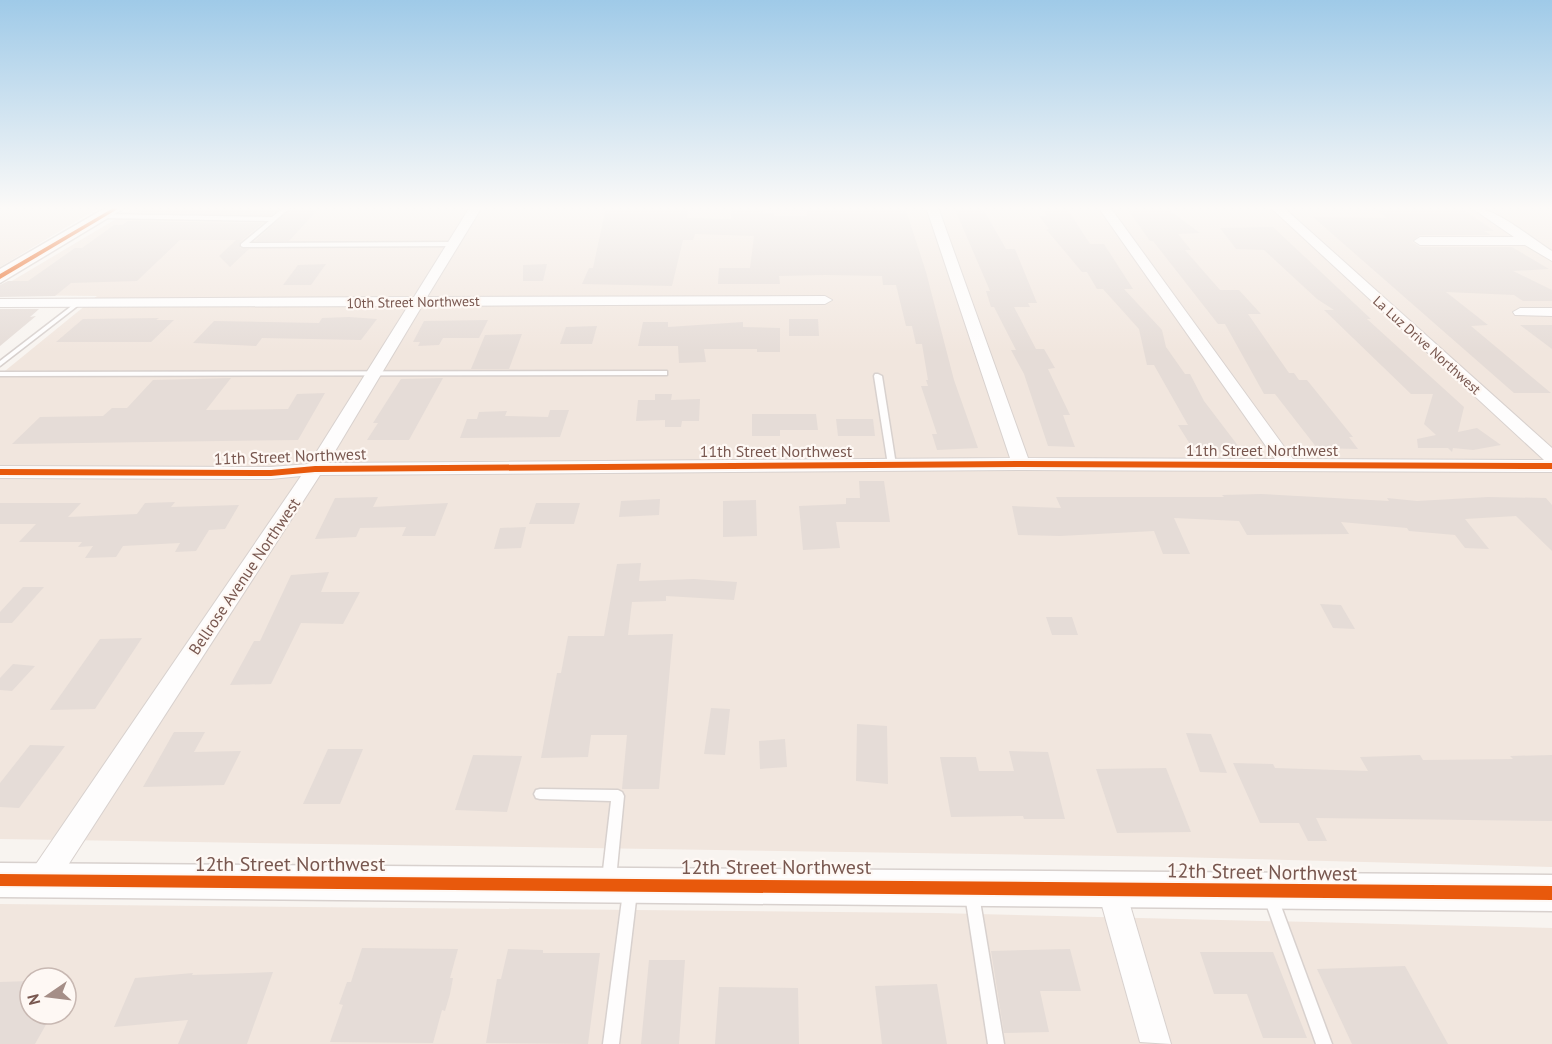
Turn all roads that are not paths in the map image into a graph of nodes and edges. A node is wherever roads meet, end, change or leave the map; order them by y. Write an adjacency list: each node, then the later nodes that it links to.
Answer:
1 (35, 256): 6 (main road)
2 (446, 256): 8 (street, Bellrose Avenue Northwest)
3 (949, 256): 19 (street)
4 (1139, 256): 20 (street)
5 (1330, 256): 18 (street, La Luz Drive Northwest)
6 (0, 277)
7 (825, 300): 8 (street, 10th Street Northwest)
8 (418, 301): 10 (street, 10th Street Northwest); 16 (street, Bellrose Avenue Northwest)
9 (0, 303): 10 (street, 10th Street Northwest)
10 (78, 303): 13 (lane)
11 (1520, 312): 12 (street)
12 (1552, 312)
13 (0, 364)
14 (664, 373): 16 (lane)
15 (0, 374): 16 (lane)
16 (373, 374): 23 (street, Bellrose Avenue Northwest)
17 (878, 376): 21 (lane)
18 (1552, 458)
19 (1021, 464): 20 (street, 11th Street Northwest); 21 (street, 11th Street Northwest)
20 (1287, 464): 22 (street, 11th Street Northwest)
21 (892, 465): 23 (street, 11th Street Northwest)
22 (1552, 466)
23 (315, 469): 24 (street, 11th Street Northwest); 27 (street, Bellrose Avenue Northwest)
24 (0, 472)
25 (540, 794): 28 (lane)
26 (0, 880): 27 (street, 12th Street Northwest)
27 (42, 880): 28 (street, 12th Street Northwest)
28 (619, 884): 29 (street, 12th Street Northwest); 34 (lane)
29 (971, 887): 30 (street, 12th Street Northwest); 35 (lane)
30 (1112, 888): 31 (street, 12th Street Northwest); 33 (street)
31 (1269, 890): 32 (street, 12th Street Northwest); 36 (lane)
32 (1552, 893)
33 (1156, 1042)
34 (611, 1044)
35 (996, 1044)
36 (1324, 1044)

